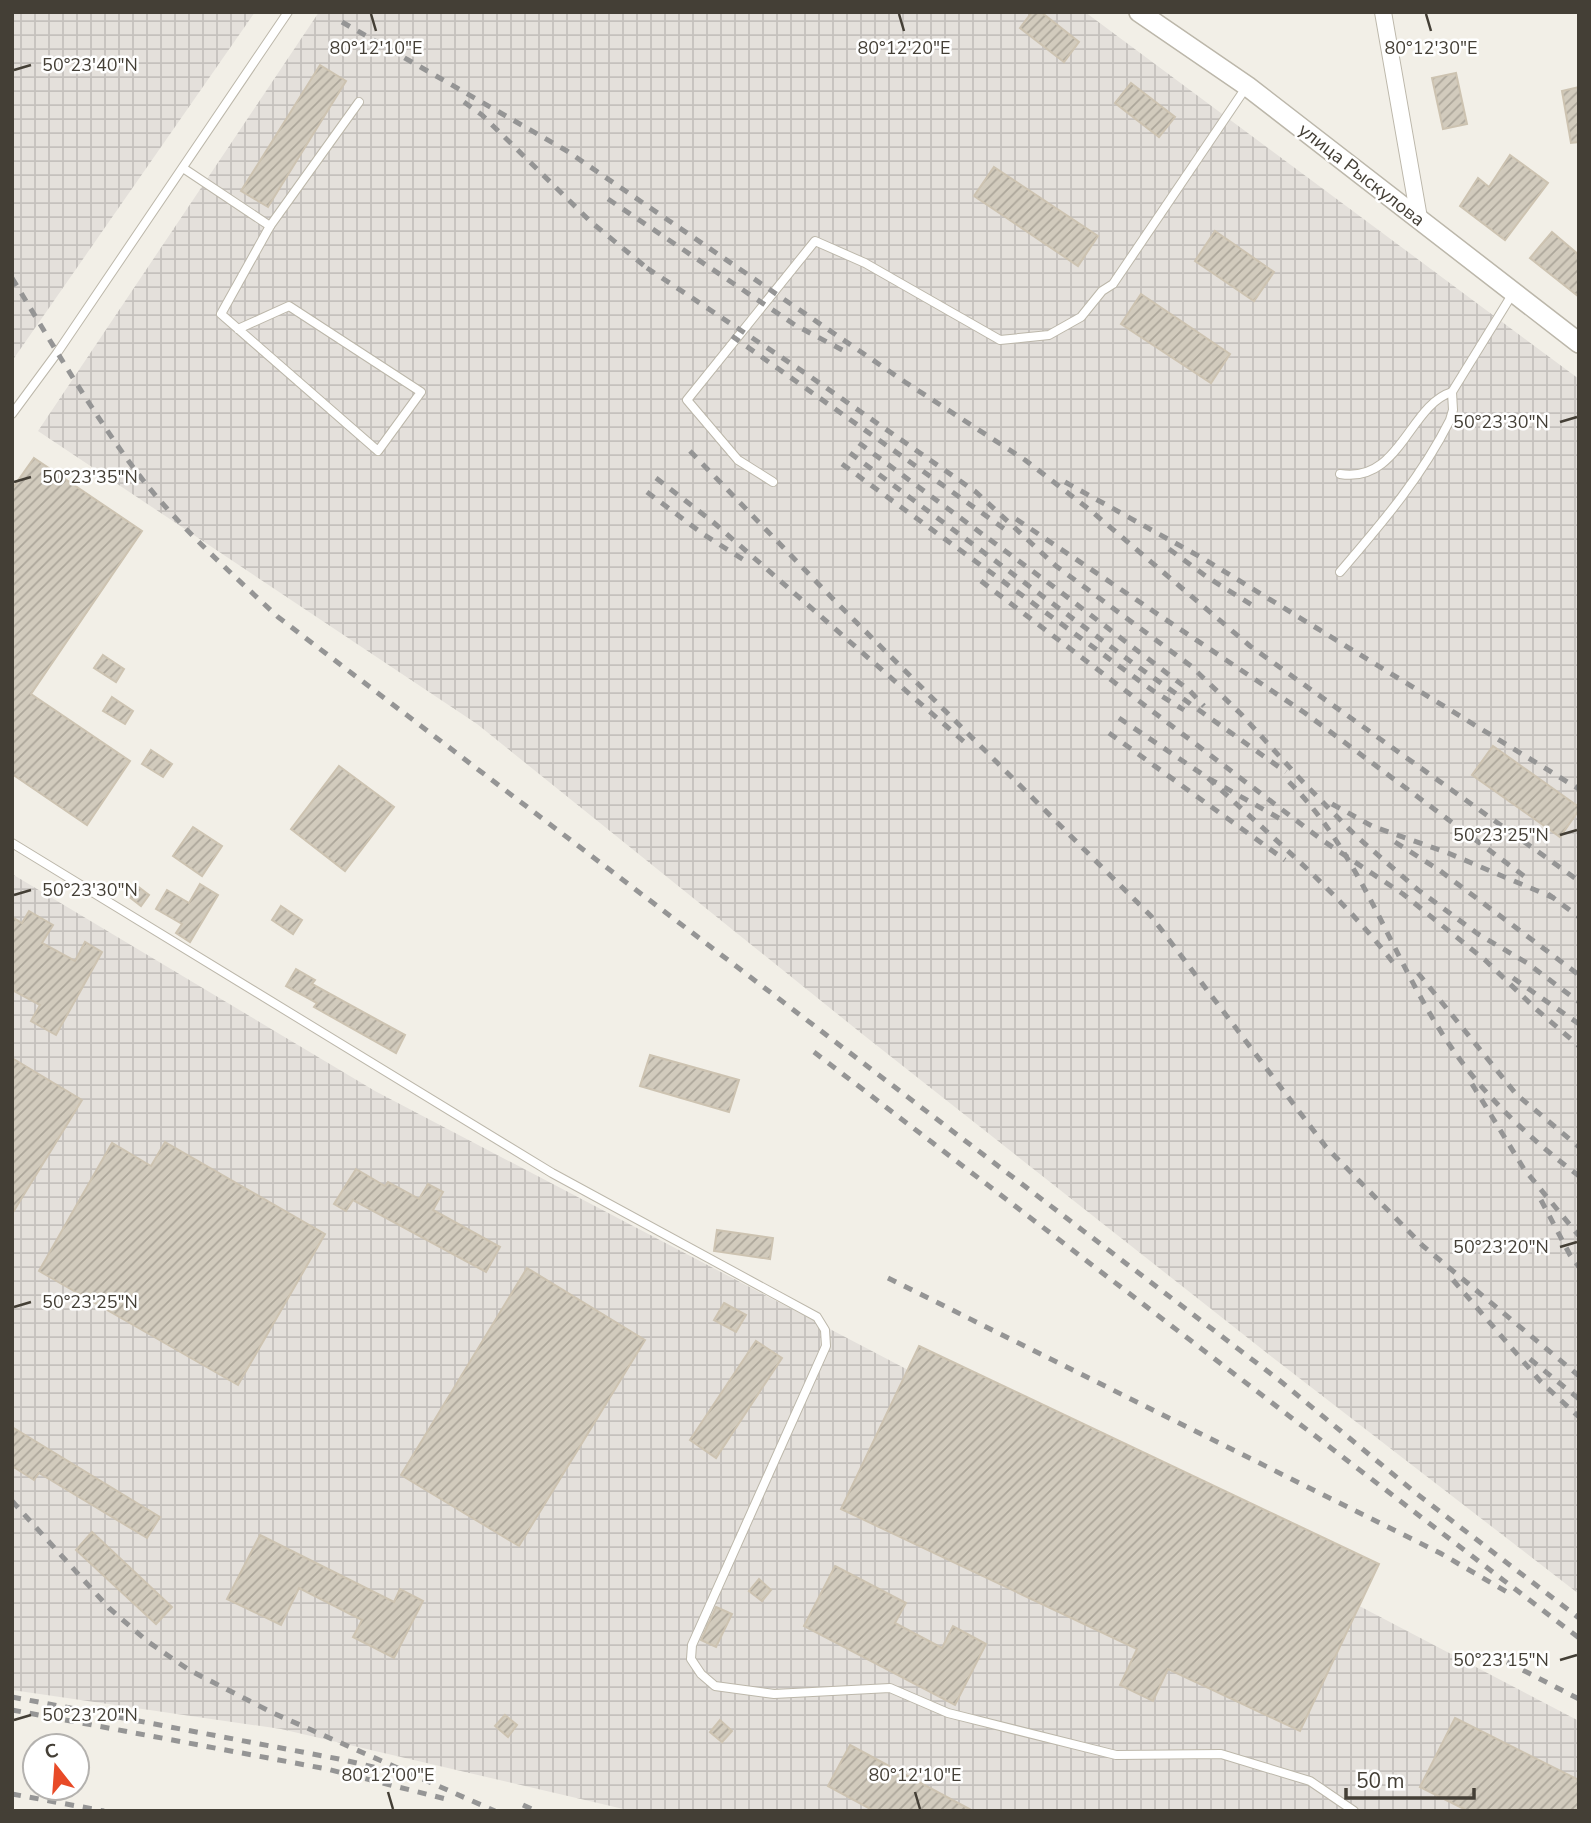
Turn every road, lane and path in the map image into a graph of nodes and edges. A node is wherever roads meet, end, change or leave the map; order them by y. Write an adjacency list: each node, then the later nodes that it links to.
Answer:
1 (288, 12): 6 (lane)
2 (1139, 12): 4 (street, улица Рыскулова)
3 (1383, 12): 7 (street)
4 (1247, 86): 7 (street, улица Рыскулова); 15 (lane)
5 (359, 102): 8 (lane)
6 (183, 168): 8 (lane); 13 (lane)
7 (1419, 218): 9 (street, улица Рыскулова)
8 (270, 226): 10 (lane)
9 (1514, 292): 11 (street, улица Рыскулова); 12 (lane)
10 (238, 329): 10 (lane)
11 (1579, 343)
12 (1452, 392): 14 (lane); 16 (lane)
13 (12, 414)
14 (1340, 474)
15 (773, 482)
16 (1340, 572)
17 (12, 843): 18 (lane)
18 (1354, 1811)

